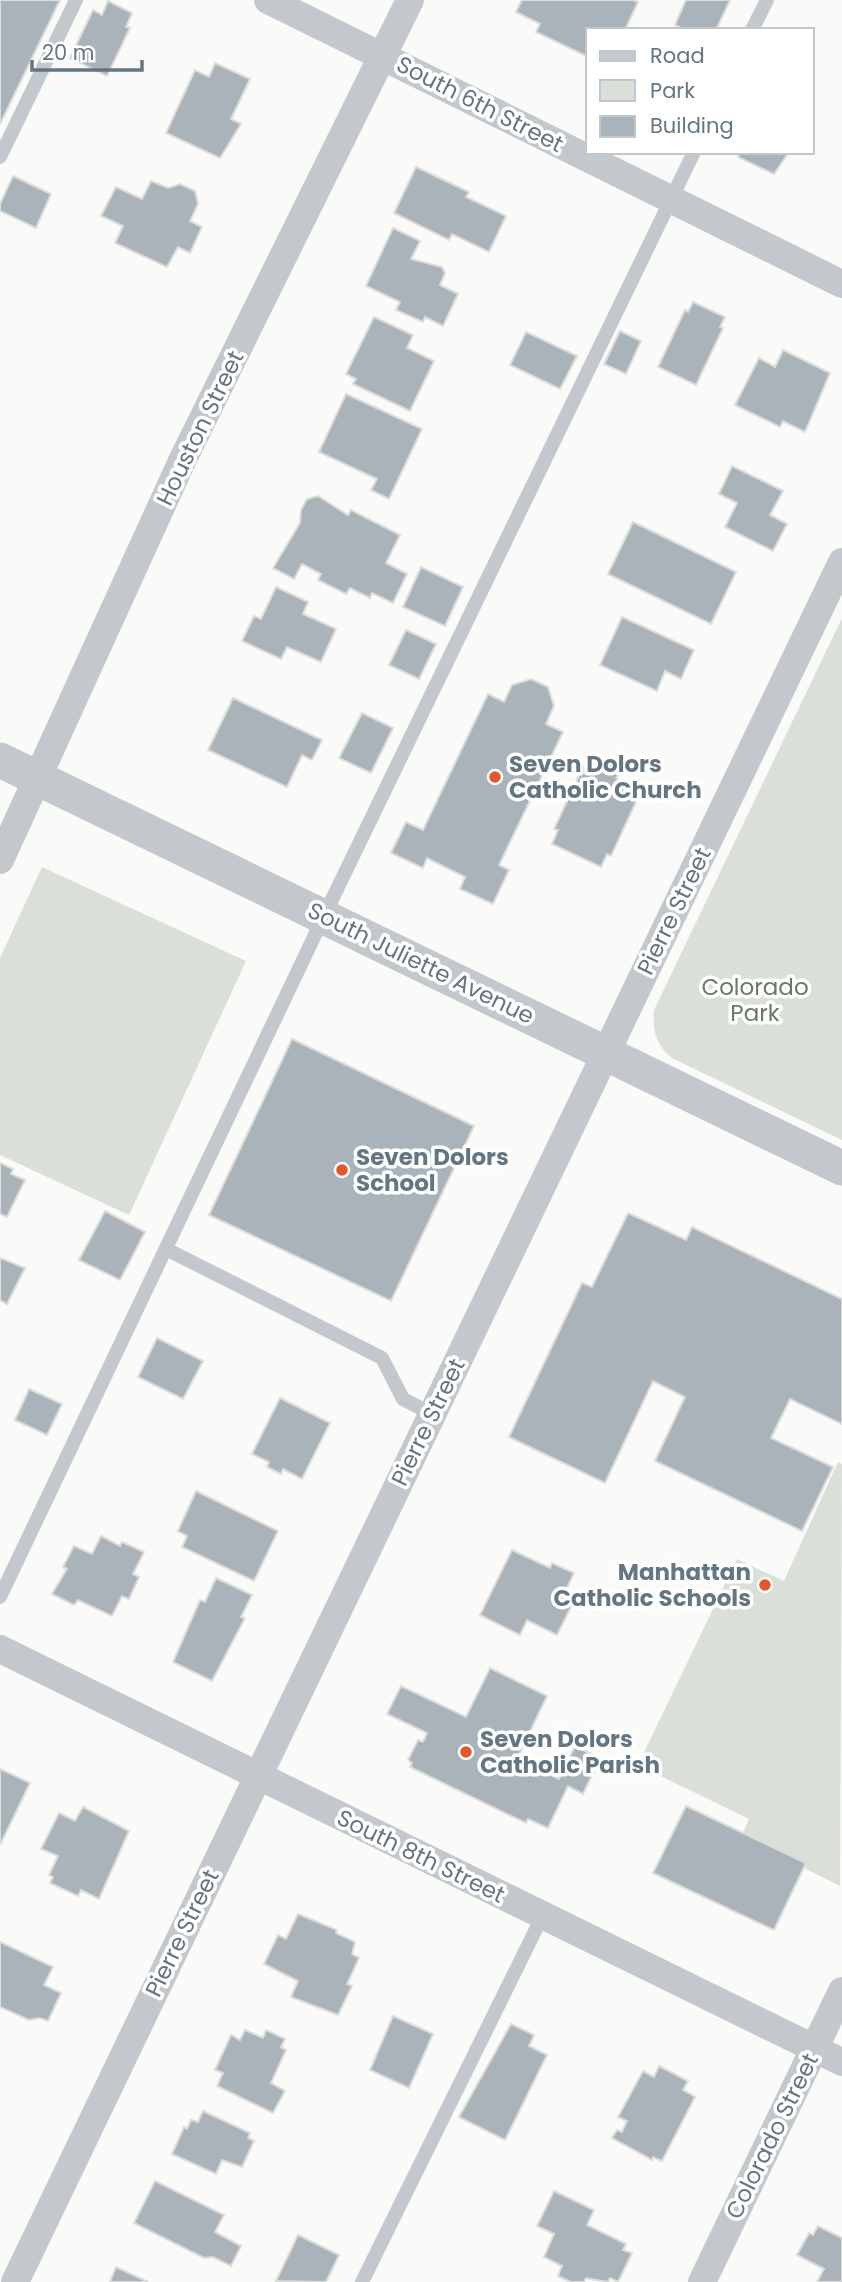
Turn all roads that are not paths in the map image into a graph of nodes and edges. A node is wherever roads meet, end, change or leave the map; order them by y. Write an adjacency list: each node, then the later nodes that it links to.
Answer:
1 (76, 0): 8 (lane)
2 (268, 0): 6 (street, South 6th Street)
3 (410, 0): 6 (street, Houston Street)
4 (767, 0): 5 (lane)
5 (753, 28)
6 (384, 55): 9 (street, South 6th Street); 13 (street, Houston Street)
7 (693, 154): 9 (lane)
8 (0, 157)
9 (671, 199): 10 (street, South 6th Street); 15 (lane)
10 (842, 284)
11 (842, 562): 16 (street, Pierre Street)
12 (0, 760): 13 (street, South Juliette Avenue)
13 (39, 780): 14 (street, Houston Street); 15 (street, South Juliette Avenue)
14 (0, 860)
15 (324, 916): 16 (street, South Juliette Avenue); 18 (lane)
16 (606, 1053): 17 (street, South Juliette Avenue); 19 (street, Pierre Street)
17 (842, 1168)
18 (166, 1249): 19 (lane); 20 (lane)
19 (432, 1414): 22 (street, Pierre Street)
20 (0, 1597)
21 (0, 1649): 22 (street, South 8th Street)
22 (258, 1776): 23 (street, South 8th Street); 27 (street, Pierre Street)
23 (543, 1915): 25 (street, South 8th Street); 28 (lane)
24 (842, 1990): 25 (street, Colorado Street)
25 (814, 2048): 26 (street, South 8th Street); 29 (street, Colorado Street)
26 (842, 2062)
27 (15, 2282)
28 (362, 2282)
29 (702, 2282)

